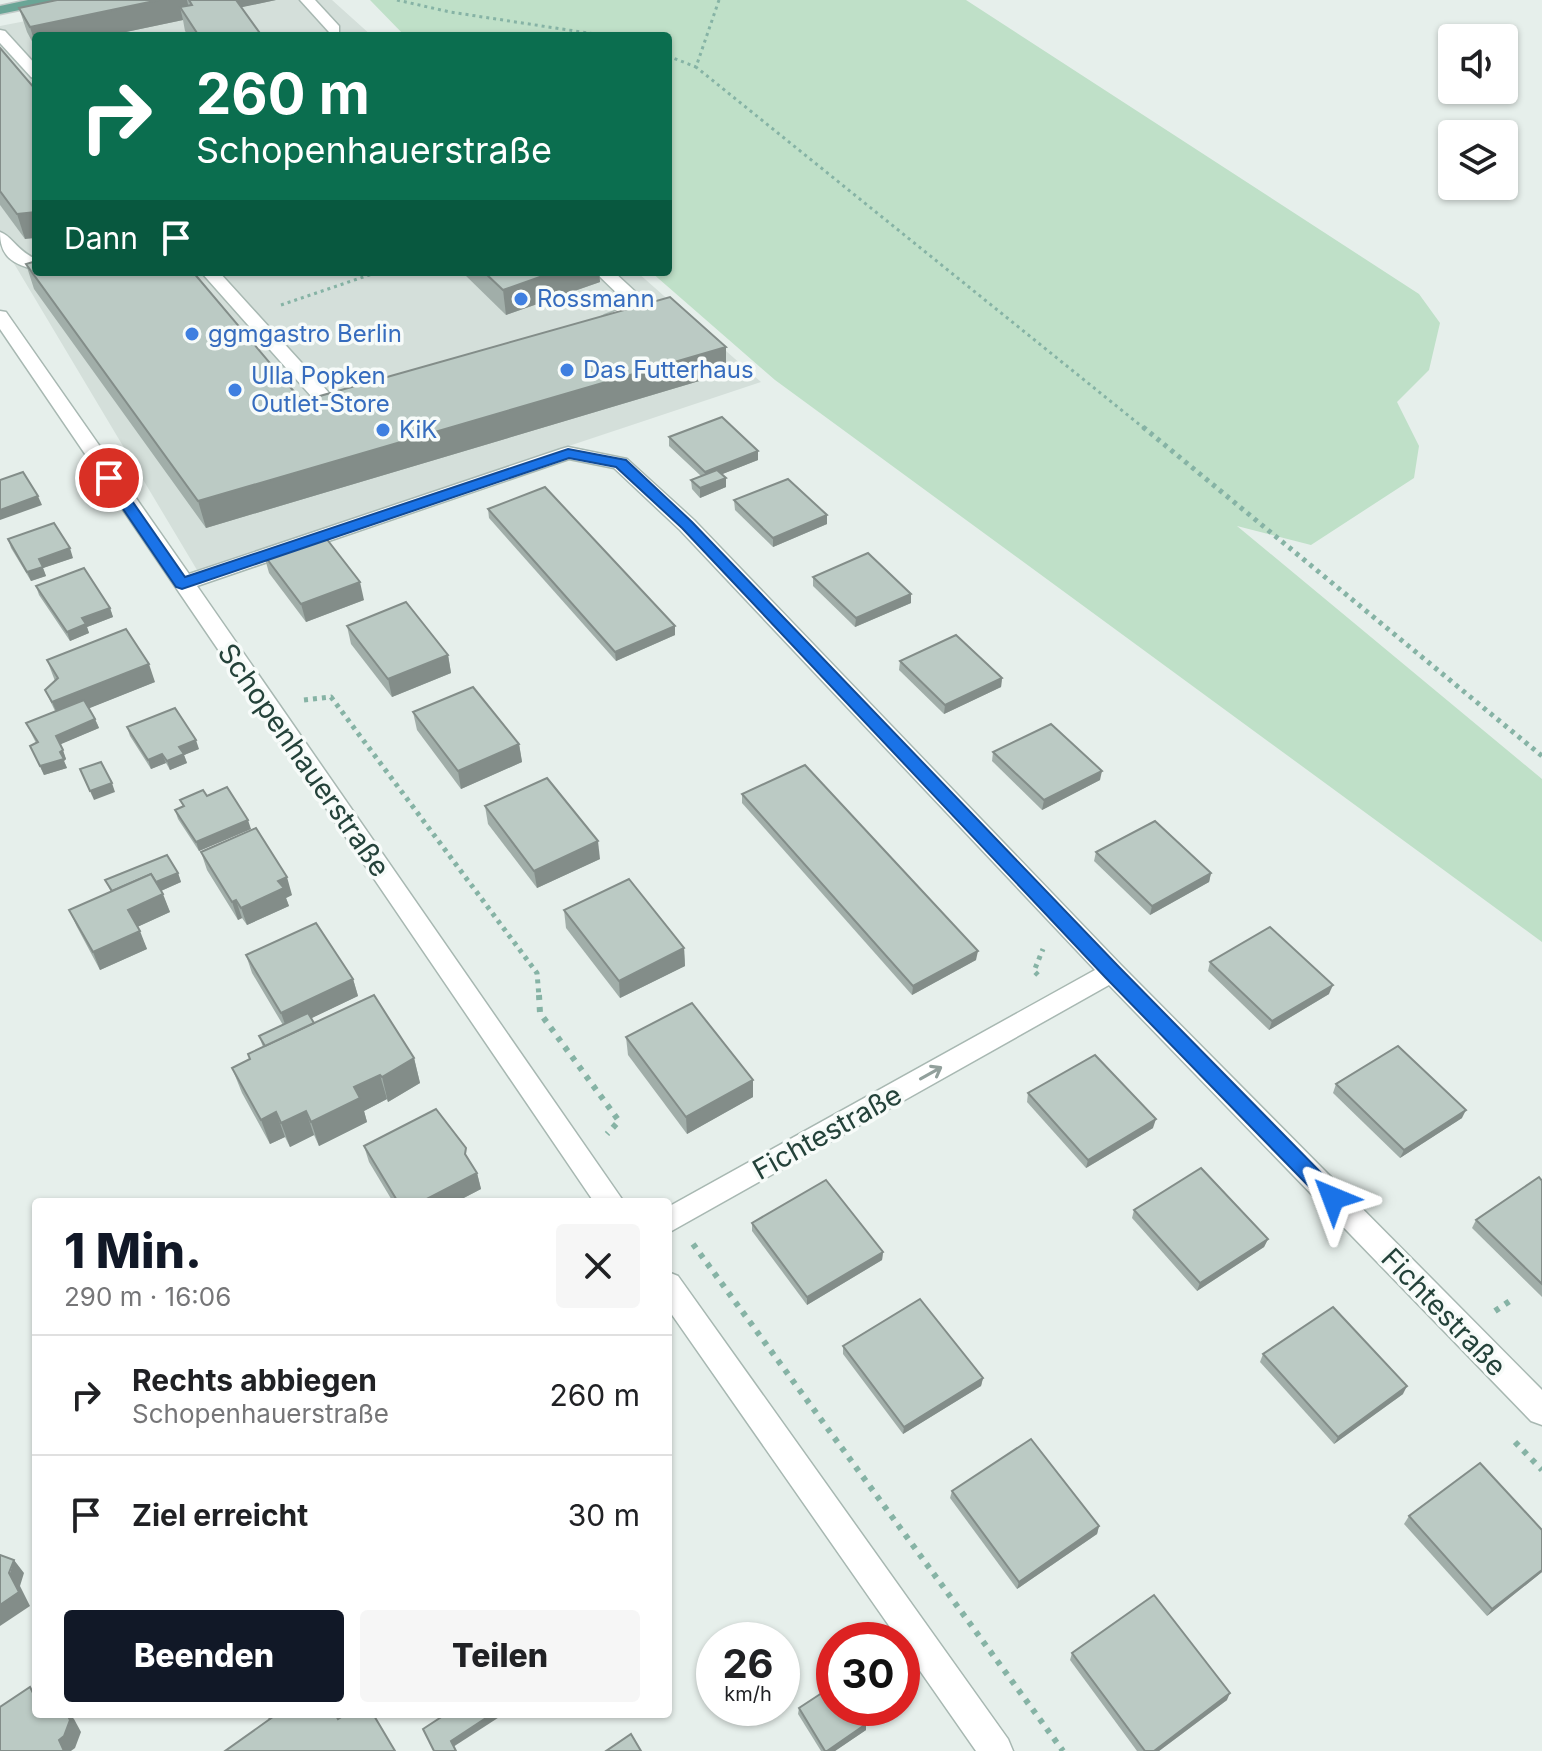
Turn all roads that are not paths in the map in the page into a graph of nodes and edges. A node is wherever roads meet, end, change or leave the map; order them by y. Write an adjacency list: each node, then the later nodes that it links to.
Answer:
1 (49, 0): 3 (main road)
2 (307, 0): 5 (street)
3 (2, 10): 4 (street)
4 (0, 26)
5 (334, 29)
6 (0, 34): 7 (street)
7 (32, 69)
8 (0, 237): 9 (street)
9 (32, 263)
10 (214, 276): 14 (street)
11 (608, 276): 13 (street)
12 (0, 316): 15 (street, Schopenhauerstraße)
13 (581, 329)
14 (368, 390)
15 (182, 584): 16 (street, Fichtestraße); 17 (street, Schopenhauerstraße)
16 (1112, 972): 18 (street, Fichtestraße, one-way to 16); 20 (street, Fichtestraße)
17 (607, 1198)
18 (672, 1218)
19 (672, 1291): 21 (street)
20 (1542, 1411)
21 (996, 1751)

